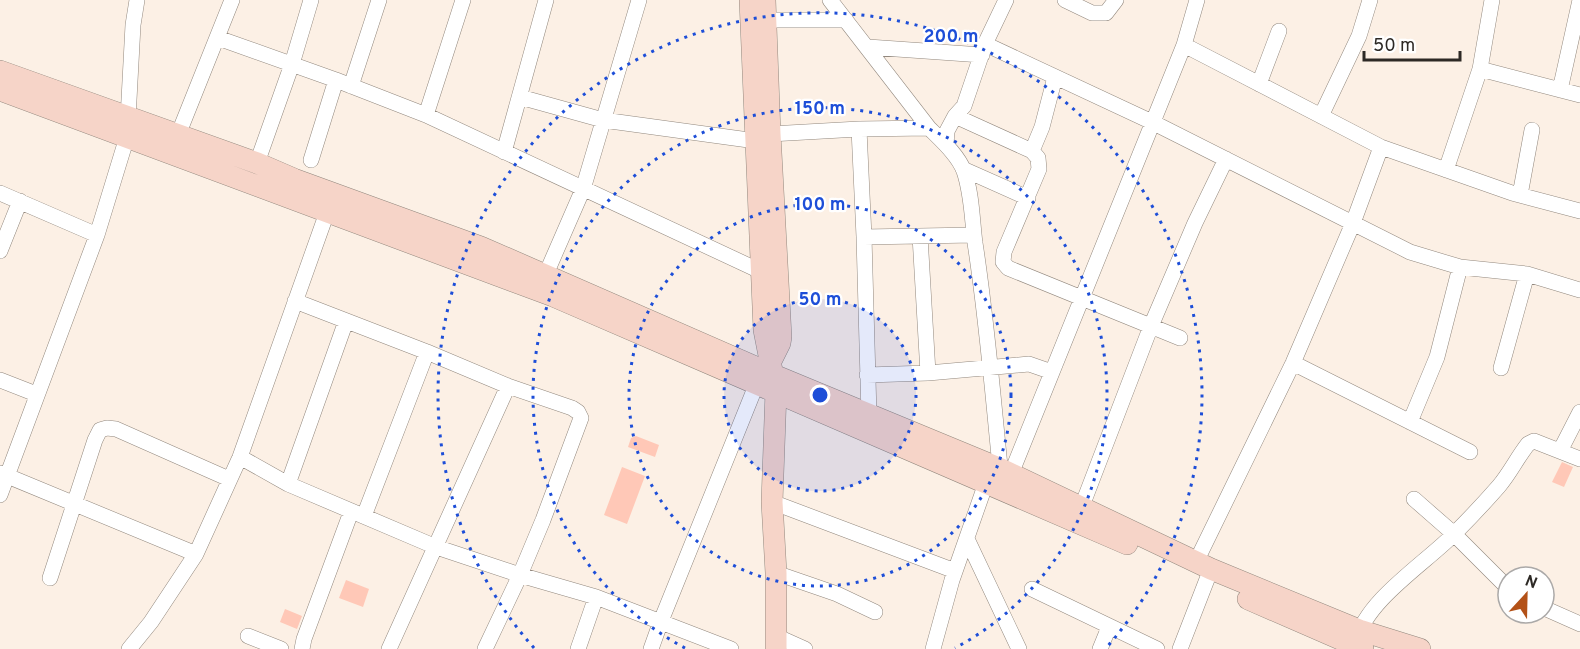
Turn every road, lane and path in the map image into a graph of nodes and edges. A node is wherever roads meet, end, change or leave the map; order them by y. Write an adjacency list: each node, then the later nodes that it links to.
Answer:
1 (137, 0): 40 (street)
2 (232, 0): 20 (street)
3 (311, 0): 24 (street)
4 (379, 0): 30 (street)
5 (463, 0): 35 (street)
6 (546, 0): 34 (street)
7 (639, 0): 38 (street)
8 (750, 0): 45 (street)
9 (830, 0): 18 (street)
10 (1006, 0): 23 (street)
11 (1065, 0): 12 (street)
12 (1116, 0)
13 (1197, 0): 21 (street)
14 (1370, 0): 37 (street)
15 (1492, 0): 25 (street)
16 (1580, 0): 32 (street)
17 (766, 10): 18 (street); 45 (street)
18 (846, 20): 22 (street)
19 (1279, 31): 29 (street)
20 (218, 38): 24 (street); 44 (street)
21 (1184, 45): 29 (street); 39 (street)
22 (868, 47): 23 (street); 41 (street)
23 (984, 50): 27 (street); 36 (street)
24 (292, 64): 28 (street); 52 (street)
25 (1480, 69): 32 (street); 54 (street)
26 (0, 71): 40 (street)
27 (1055, 77): 39 (street); 48 (street)
28 (336, 80): 30 (street); 51 (street)
29 (1259, 84): 37 (street)
30 (351, 86): 35 (street)
31 (0, 90): 40 (street)
32 (1560, 90): 33 (street)
33 (1580, 95)
34 (519, 97): 38 (street); 49 (street)
35 (426, 115): 49 (street)
36 (955, 116): 46 (street); 48 (street)
37 (1321, 116): 47 (street)
38 (603, 120): 45 (street); 55 (street)
39 (1152, 122): 50 (street); 73 (street)
40 (128, 127): 44 (street); 60 (street); 63 (street)
41 (929, 128): 42 (street); 46 (street)
42 (859, 129): 45 (street); 66 (street)
43 (1532, 130): 57 (street)
44 (178, 135): 52 (street)
45 (763, 137): 69 (street); 85 (street)
46 (946, 145): 53 (street)
47 (1382, 147): 54 (street); 62 (street)
48 (1032, 151): 58 (street)
49 (504, 152): 55 (street)
50 (1226, 159): 62 (street); 76 (street)
51 (311, 160)
52 (257, 163): 60 (street)
53 (963, 169): 58 (street); 64 (street)
54 (1446, 170): 57 (street)
55 (583, 189): 69 (street); 71 (street)
56 (0, 193): 59 (street)
57 (1520, 195): 61 (street)
58 (1028, 198): 73 (street)
59 (20, 201): 63 (street); 67 (street)
60 (331, 202): 71 (street); 74 (street)
61 (1580, 211)
62 (1353, 223): 68 (street); 79 (street)
63 (97, 235): 88 (street)
64 (974, 235): 65 (street); 80 (street)
65 (920, 236): 66 (street); 83 (street)
66 (864, 237): 84 (street)
67 (0, 251)
68 (1460, 267): 70 (street); 91 (street)
69 (760, 271): 85 (street)
70 (1527, 274): 72 (street); 81 (street)
71 (540, 282): 85 (street)
72 (1580, 290)
73 (1083, 298): 76 (street); 82 (street)
74 (295, 301): 75 (street); 94 (street)
75 (346, 321): 78 (street); 99 (street)
76 (1151, 326): 77 (street); 104 (street)
77 (1180, 338)
78 (427, 352): 87 (street); 105 (street)
79 (1293, 363): 91 (street); 110 (street)
80 (992, 368): 82 (street); 83 (street); 98 (street)
81 (1501, 368)
82 (1052, 372): 98 (street)
83 (928, 373): 84 (street)
84 (867, 375): 90 (street)
85 (770, 377): 90 (street); 98 (street); 102 (street); 120 (street)
86 (0, 380): 88 (street)
87 (508, 386): 108 (street); 113 (street)
88 (36, 394): 96 (street)
89 (1580, 412): 92 (street)
90 (869, 416): 98 (street)
91 (1410, 422): 93 (street)
92 (1560, 451): 95 (street); 106 (street)
93 (1470, 452)
94 (240, 457): 97 (street); 99 (street)
95 (1580, 459)
96 (4, 475): 100 (street); 103 (street)
97 (229, 479): 103 (street); 109 (street)
98 (1000, 479): 104 (street); 107 (street); 110 (street)
99 (288, 484): 105 (street)
100 (0, 495)
101 (1414, 499): 106 (street)
102 (772, 502): 111 (street); 112 (street)
103 (75, 503): 109 (street); 115 (street)
104 (1082, 506): 110 (street)
105 (357, 514): 108 (street); 128 (street)
106 (1454, 534): 114 (street); 125 (street)
107 (967, 538): 111 (street); 136 (street)
108 (436, 547): 113 (street); 129 (street)
109 (196, 554): 126 (street)
110 (1205, 570): 125 (street); 139 (street)
111 (955, 571): 135 (street)
112 (776, 573): 118 (street); 124 (street)
113 (520, 575): 117 (street); 130 (street)
114 (1496, 576)
115 (50, 578)
116 (1032, 589): 122 (street)
117 (596, 597): 120 (street); 131 (street)
118 (875, 612)
119 (1556, 613): 121 (street)
120 (661, 621): 132 (street); 133 (street)
121 (1580, 624)
122 (1109, 627): 137 (street); 138 (street)
123 (248, 636): 127 (street)
124 (776, 643): 134 (street)
125 (1358, 644): 140 (street)
126 (129, 649)
127 (280, 649)
128 (302, 649)
129 (389, 649)
130 (485, 649)
131 (578, 649)
132 (651, 649)
133 (731, 649)
134 (805, 649)
135 (933, 649)
136 (1019, 649)
137 (1100, 649)
138 (1157, 649)
139 (1180, 649)
140 (1420, 649)

